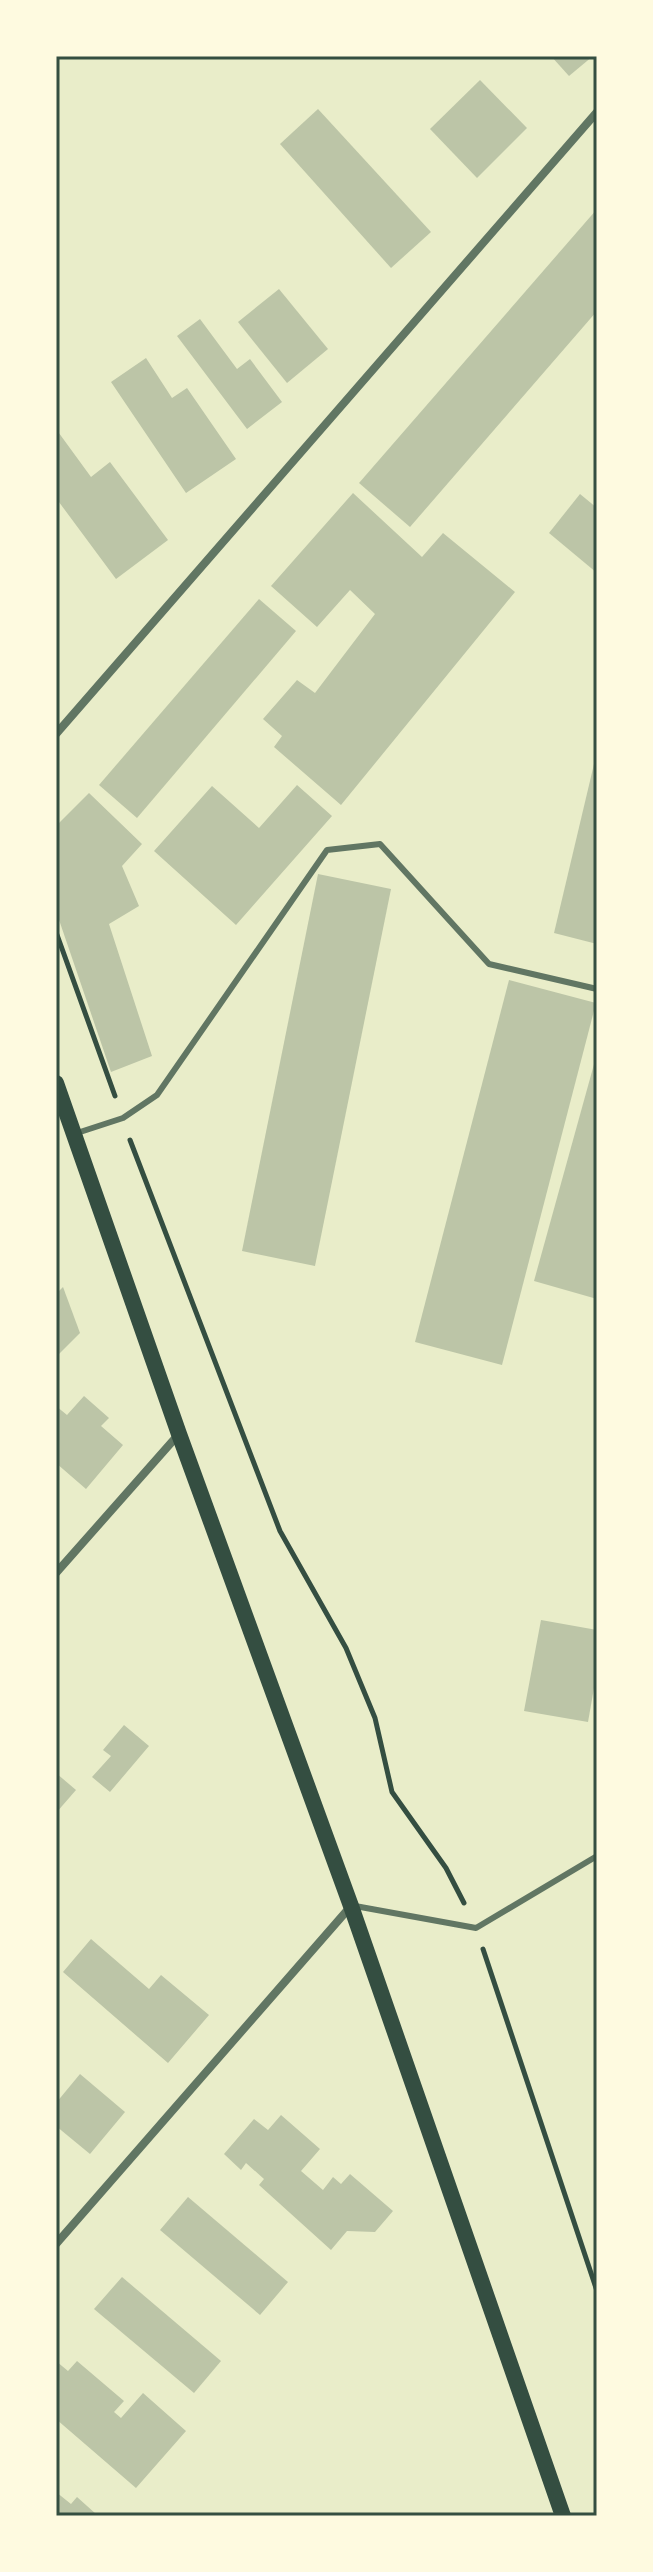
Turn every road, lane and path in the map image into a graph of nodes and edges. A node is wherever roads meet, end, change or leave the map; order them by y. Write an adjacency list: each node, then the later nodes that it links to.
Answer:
1 (597, 112): 2 (street)
2 (56, 734)
3 (56, 932): 6 (path)
4 (597, 989): 6 (lane)
5 (56, 1083): 7 (main road)
6 (123, 1118): 7 (lane); 12 (path)
7 (73, 1134): 8 (main road)
8 (179, 1434): 9 (street); 11 (main road)
9 (56, 1573)
10 (597, 1856): 12 (lane)
11 (351, 1906): 12 (lane); 13 (street); 15 (main road)
12 (476, 1928): 14 (path)
13 (56, 2244)
14 (597, 2291)
15 (563, 2516)

